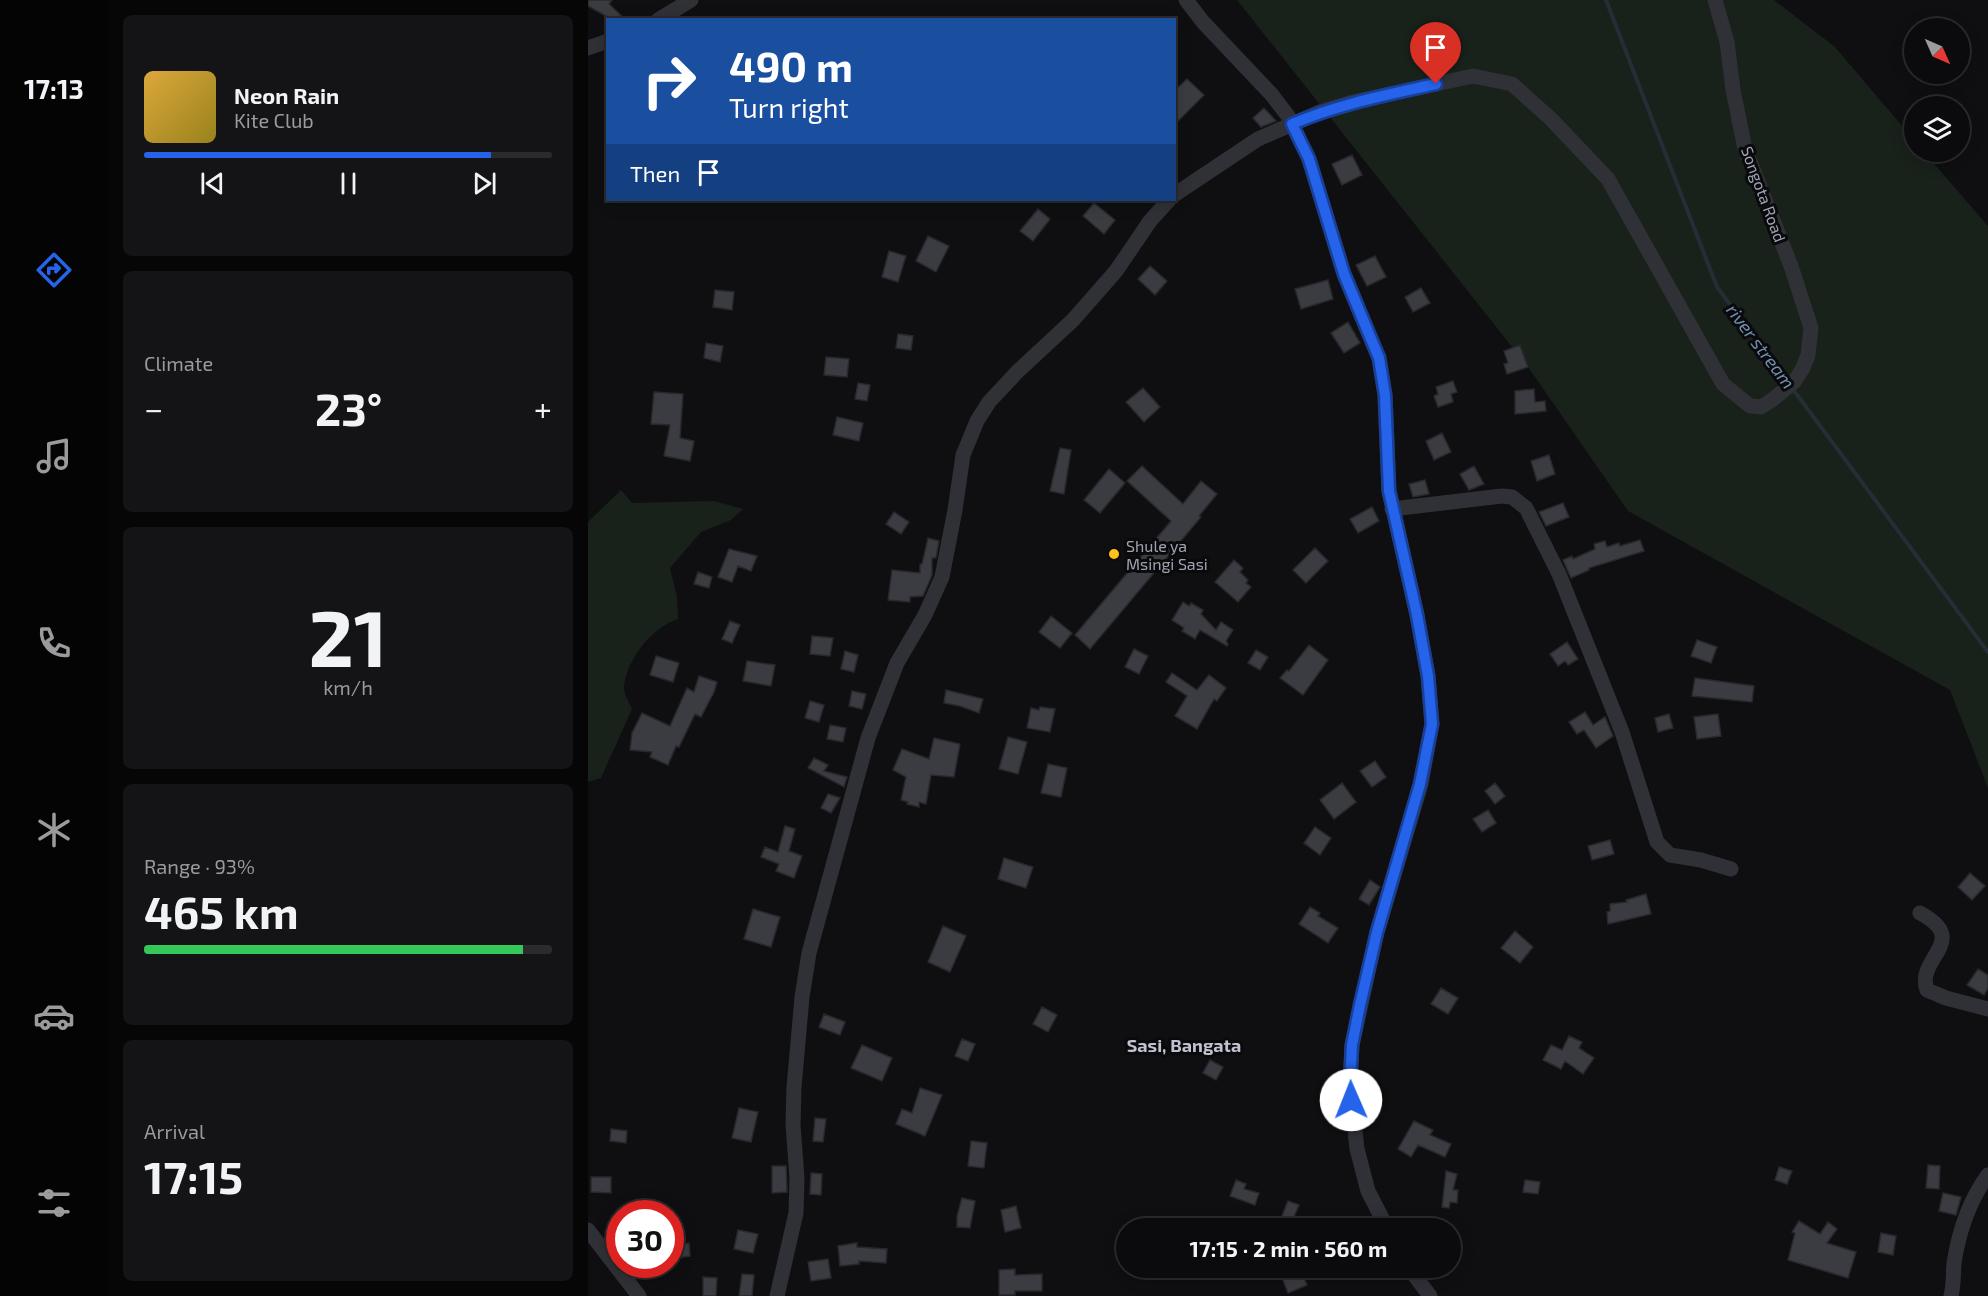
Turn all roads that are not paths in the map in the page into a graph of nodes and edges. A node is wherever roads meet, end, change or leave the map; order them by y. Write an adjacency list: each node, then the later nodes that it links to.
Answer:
1 (691, 0): 4 (street)
2 (1186, 0): 7 (street)
3 (1715, 0): 7 (street, Songota Road)
4 (661, 18)
5 (606, 42): 6 (street)
6 (588, 48)
7 (1292, 124): 8 (street); 10 (street)
8 (1176, 194)
9 (1168, 201): 19 (street)
10 (1392, 508): 11 (street); 15 (street)
11 (1731, 869)
12 (1920, 913): 13 (street)
13 (1988, 1009)
14 (1988, 1175): 21 (street)
15 (1382, 1218)
16 (588, 1230): 18 (street)
17 (1416, 1278): 20 (street)
18 (639, 1296)
19 (777, 1296)
20 (1430, 1296)
21 (1951, 1296)

